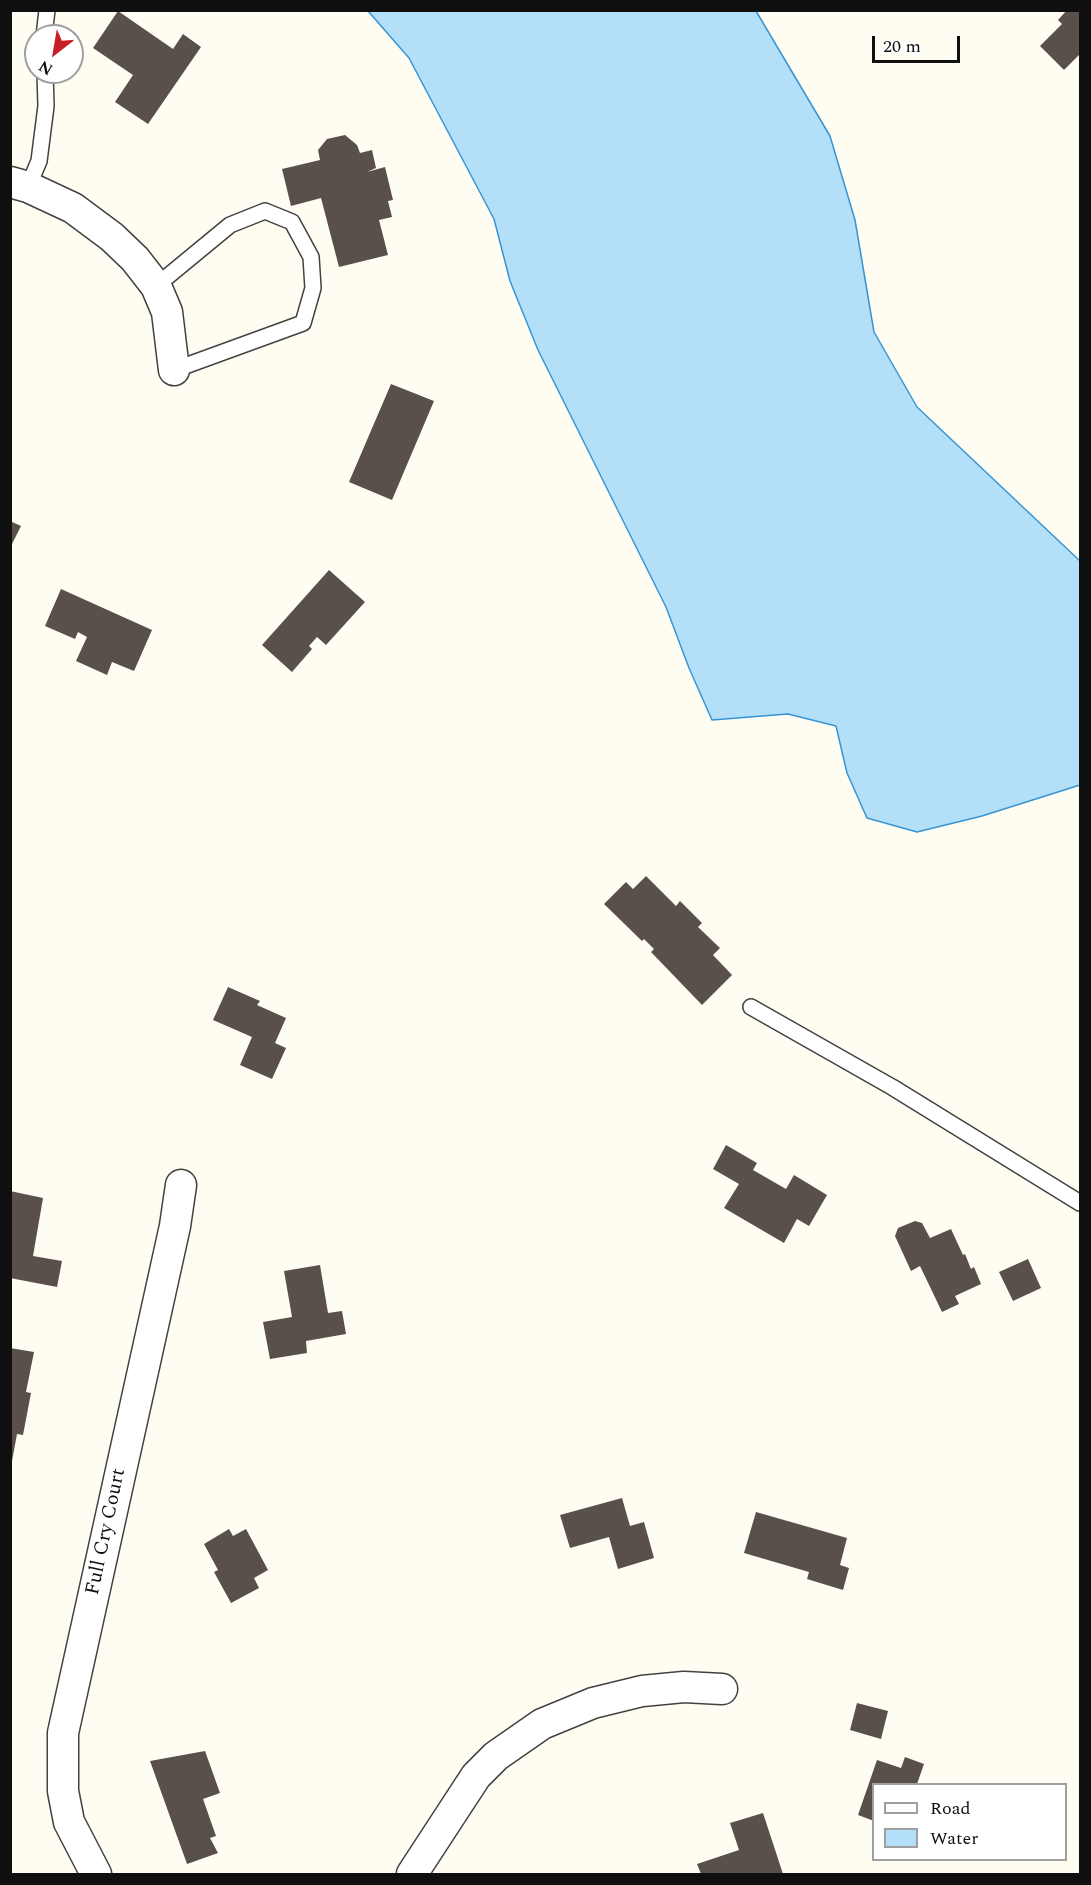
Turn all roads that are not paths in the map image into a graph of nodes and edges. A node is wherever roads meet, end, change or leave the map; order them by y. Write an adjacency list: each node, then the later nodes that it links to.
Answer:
1 (45, 84): 2 (lane)
2 (19, 184): 3 (street)
3 (156, 286): 4 (street); 4 (lane)
4 (174, 370)
5 (751, 1007): 7 (lane)
6 (181, 1185): 9 (street, Full Cry Court)
7 (1080, 1203)
8 (722, 1689): 10 (street)
9 (96, 1875)
10 (412, 1875)

